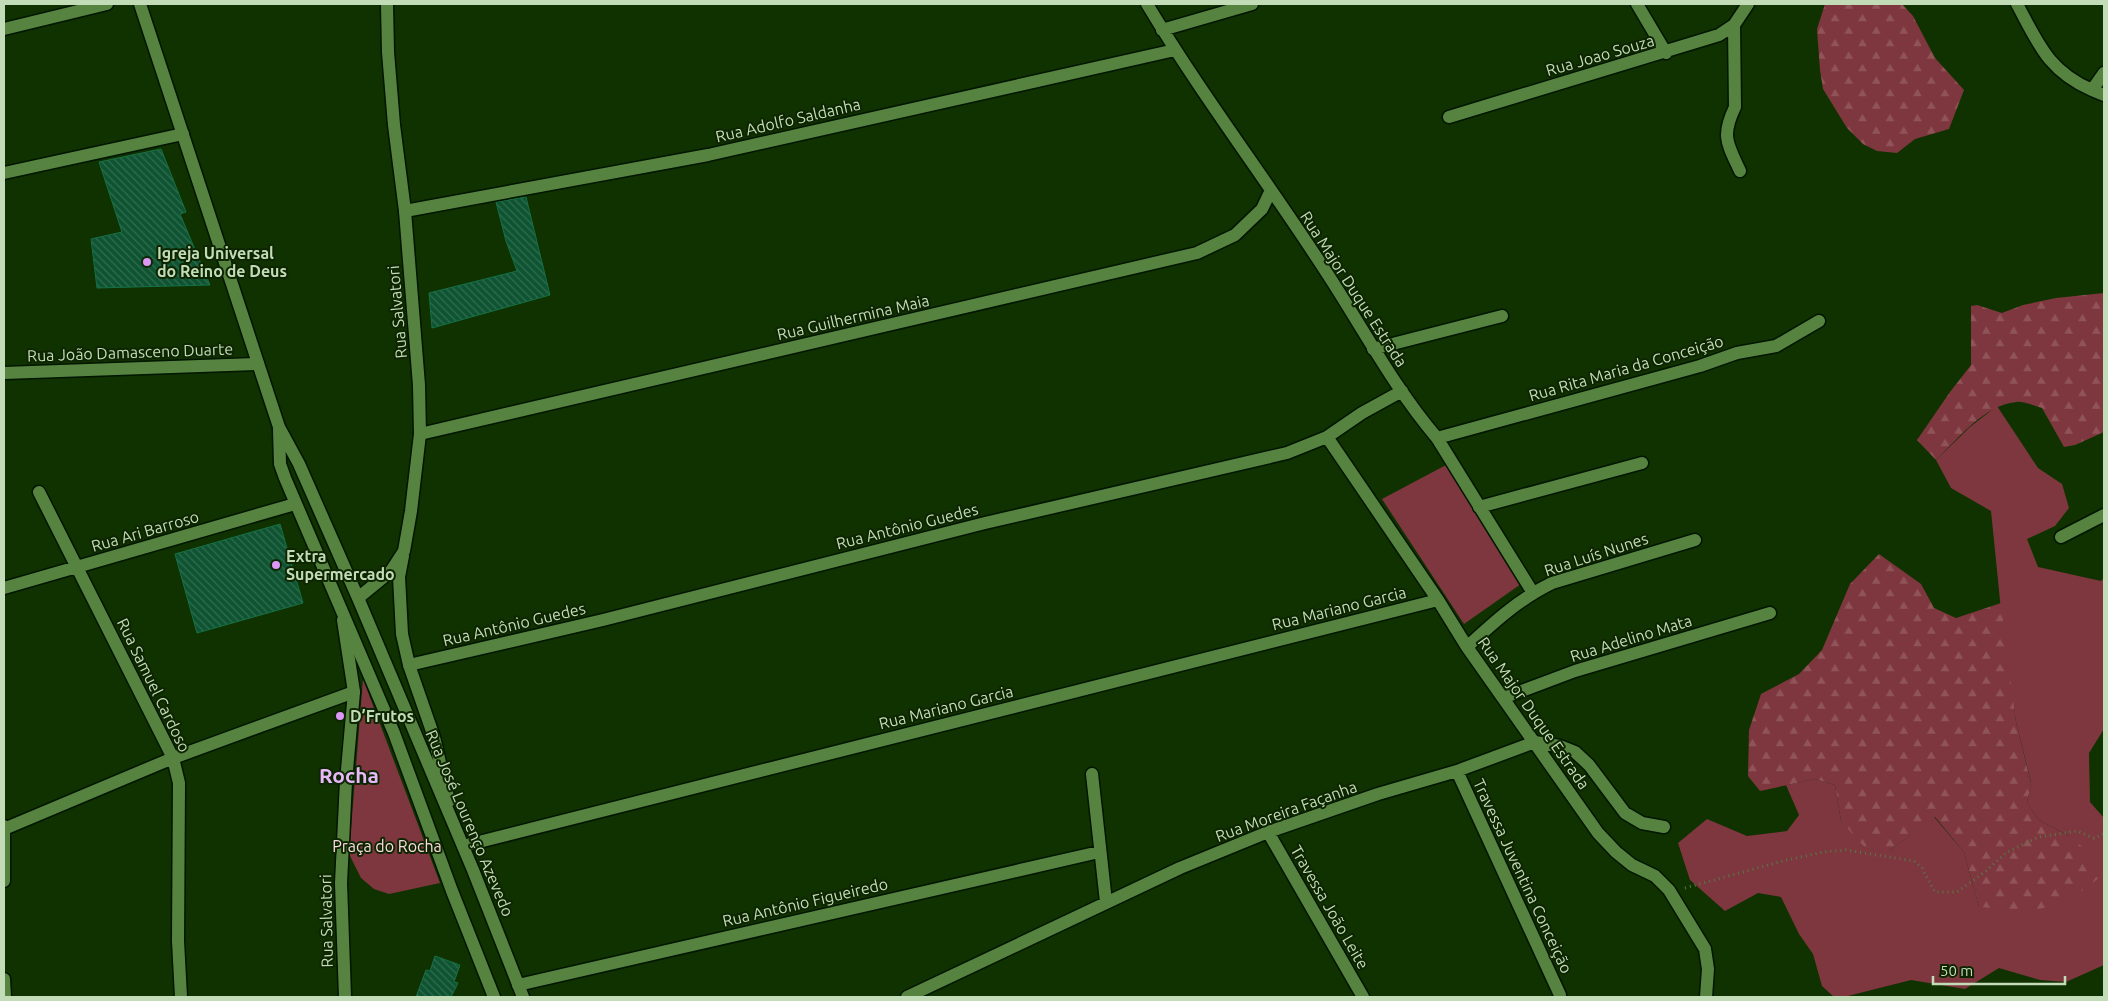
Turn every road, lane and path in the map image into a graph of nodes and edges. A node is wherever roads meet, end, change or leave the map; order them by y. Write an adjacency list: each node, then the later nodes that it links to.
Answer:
1 (107, 4): 10 (street)
2 (140, 4): 18 (street)
3 (387, 4): 22 (street, Rua Salvatori)
4 (1147, 4): 11 (street, Rua Major Duque Estrada)
5 (1252, 4): 11 (street)
6 (1637, 4): 13 (street)
7 (1748, 4): 9 (street, Rua Joao Souza)
8 (2017, 4): 15 (street)
9 (1734, 25): 13 (street, Rua Joao Souza); 19 (street)
10 (4, 29)
11 (1162, 30): 12 (street, Rua Major Duque Estrada)
12 (1175, 50): 21 (street, Rua Major Duque Estrada); 22 (street, Rua Adolfo Saldanha)
13 (1666, 53): 17 (street, Rua Joao Souza)
14 (2104, 73): 15 (street)
15 (2092, 90): 16 (street)
16 (2104, 95)
17 (1449, 117)
18 (183, 134): 20 (street); 26 (street)
19 (1740, 171)
20 (4, 173)
21 (1271, 190): 25 (street, Rua Major Duque Estrada); 30 (street, Rua Guilhermina Maia)
22 (406, 211): 30 (street, Rua Salvatori)
23 (1502, 316): 25 (street)
24 (1819, 322): 32 (street, Rua Rita Maria da Conceição)
25 (1373, 348): 28 (street, Rua Major Duque Estrada)
26 (258, 364): 27 (street, Rua João Damasceno Duarte); 29 (street)
27 (4, 373)
28 (1402, 391): 31 (street, Rua Antônio Guedes); 32 (street, Rua Major Duque Estrada)
29 (278, 427): 35 (street); 44 (street, Rua José Lourenço Azevedo)
30 (420, 434): 40 (street, Rua Salvatori)
31 (1327, 437): 45 (street, Rua Major Duque Estrada); 49 (street, Rua Antônio Guedes)
32 (1437, 438): 36 (street, Rua Major Duque Estrada)
33 (1642, 463): 36 (street)
34 (39, 492): 41 (street, Rua Samuel Cardoso)
35 (295, 504): 41 (street, Rua Ari Barroso); 46 (street)
36 (1479, 507): 43 (street, Rua Major Duque Estrada)
37 (2104, 515): 38 (street)
38 (2062, 537)
39 (1695, 540): 43 (street, Rua Luís Nunes)
40 (404, 550): 44 (street, Rua Salvatori); 49 (street)
41 (77, 567): 42 (street, Rua Ari Barroso); 53 (street, Rua Samuel Cardoso)
42 (4, 588)
43 (1533, 593): 48 (street, Rua Luís Nunes)
44 (358, 598): 58 (street, Rua José Lourenço Azevedo)
45 (1438, 600): 48 (street, Rua Major Duque Estrada); 61 (street, Rua Mariano Garcia)
46 (341, 605): 50 (street, Rua Salvatori); 72 (street)
47 (1770, 613): 51 (street, Rua Adelino Mata)
48 (1467, 647): 51 (street, Rua Major Duque Estrada)
49 (409, 665): 58 (street)
50 (354, 692): 53 (street); 71 (street, Rua Salvatori)
51 (1503, 698): 52 (street, Rua Major Duque Estrada)
52 (1535, 742): 54 (street, Rua Moreira Façanha); 56 (street, Rua Moreira Façanha); 64 (street, Rua Major Duque Estrada)
53 (173, 758): 57 (street); 70 (street, Rua Samuel Cardoso)
54 (1457, 771): 59 (street, Rua Moreira Façanha); 68 (street, Travessa Juventina Conceição)
55 (1092, 774): 62 (street)
56 (1664, 827)
57 (4, 828): 63 (street)
58 (455, 828): 61 (street, Rua José Lourenço Azevedo)
59 (1268, 832): 65 (street, Rua Moreira Façanha); 74 (street, Travessa João Leite)
60 (2104, 834): 64 (path)
61 (463, 846): 67 (street, Rua José Lourenço Azevedo)
62 (1100, 852): 65 (street); 67 (street, Rua Antônio Figueiredo)
63 (4, 881)
64 (1670, 890): 75 (street, Rua Major Duque Estrada)
65 (1106, 902): 73 (street, Rua Moreira Façanha)
66 (4, 979): 69 (street)
67 (520, 991)
68 (1560, 994)
69 (5, 997)
70 (181, 997)
71 (346, 997)
72 (494, 997)
73 (907, 997)
74 (1364, 997)
75 (1706, 997)

